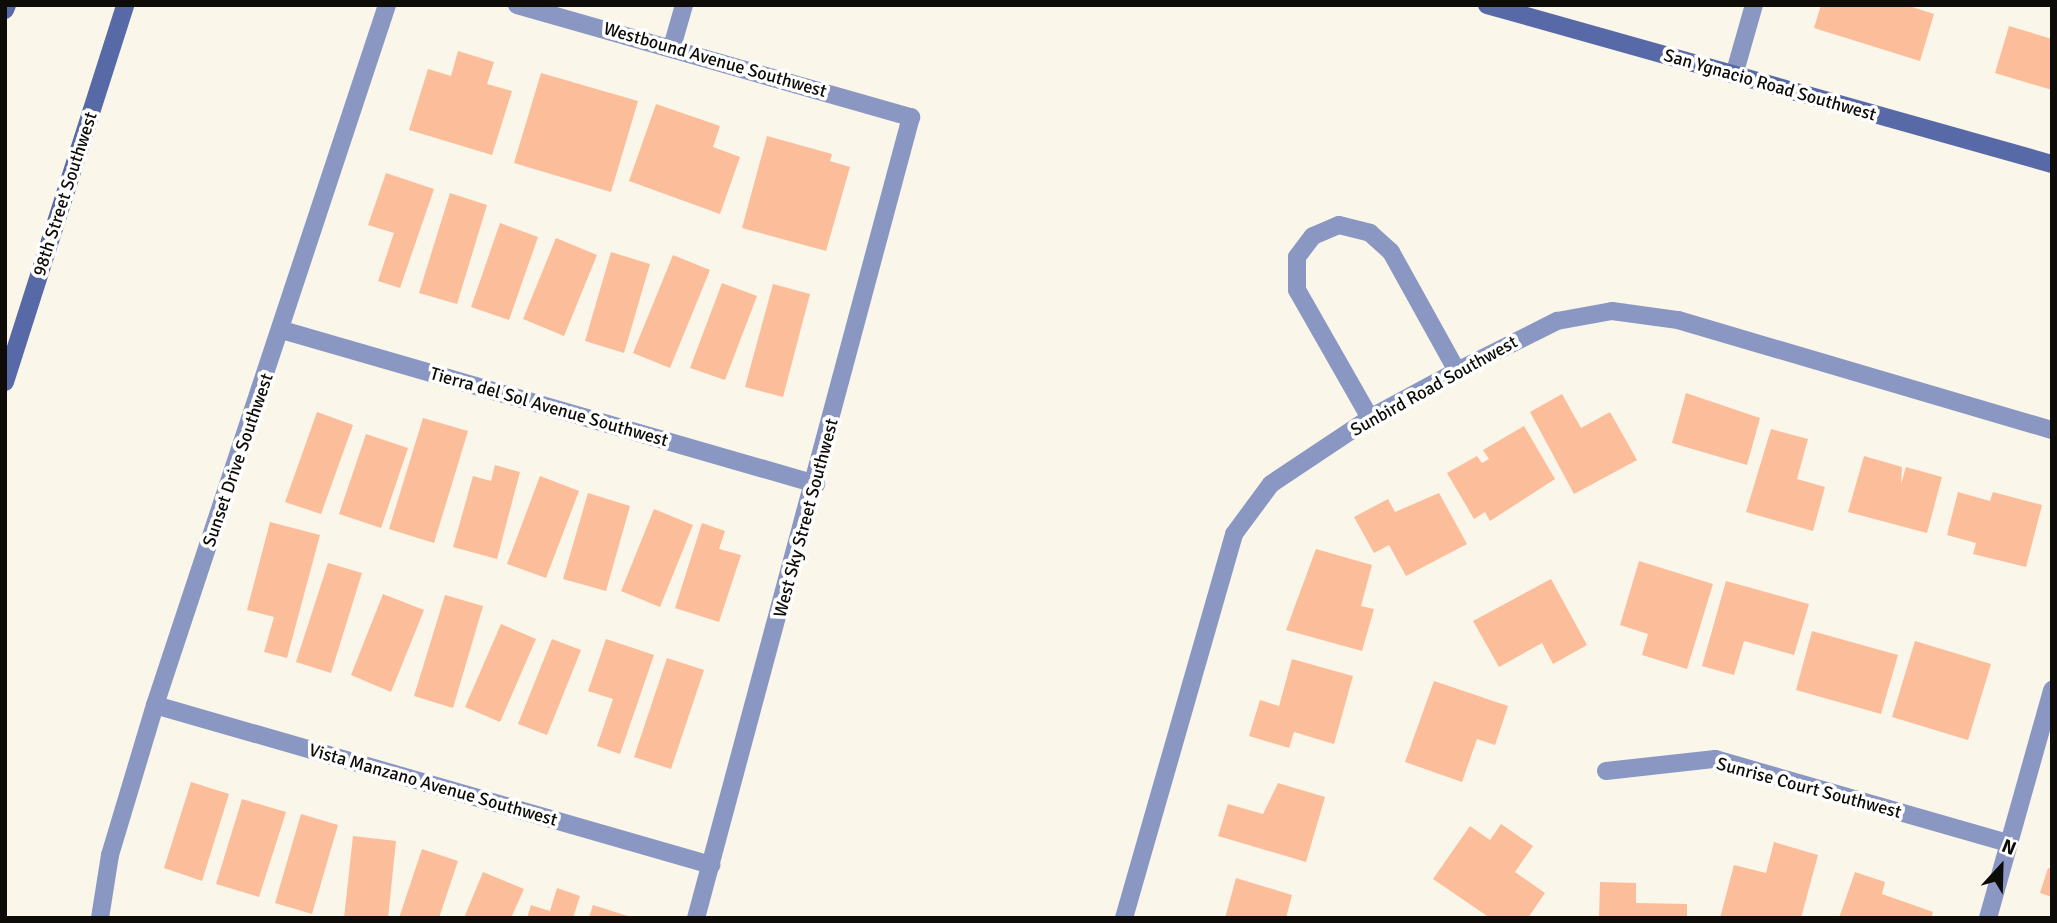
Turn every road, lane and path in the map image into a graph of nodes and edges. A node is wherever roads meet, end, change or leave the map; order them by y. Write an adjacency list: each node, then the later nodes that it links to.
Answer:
1 (125, 5): 13 (street, 98th Street Southwest)
2 (387, 5): 11 (street, Sunset Drive Southwest)
3 (517, 5): 7 (street, Westbound Avenue Southwest)
4 (684, 5): 7 (street)
5 (1487, 5): 8 (street, San Ygnacio Road Southwest)
6 (1754, 5): 8 (street)
7 (672, 47): 9 (street, Westbound Avenue Southwest)
8 (1734, 75): 10 (street, San Ygnacio Road Southwest)
9 (911, 117): 16 (street, West Sky Street Southwest)
10 (2052, 164)
11 (282, 330): 16 (street, Tierra del Sol Avenue Southwest); 18 (street, Sunset Drive Southwest)
12 (1457, 371): 14 (street, Sunbird Road Southwest); 14 (street); 15 (street, Sunbird Road Southwest)
13 (5, 382)
14 (1370, 418): 24 (street, Sunbird Road Southwest)
15 (2052, 430)
16 (816, 484): 21 (street, West Sky Street Southwest)
17 (2052, 690): 20 (street)
18 (155, 705): 21 (street, Vista Manzano Avenue Southwest); 22 (street, Sunset Drive Southwest)
19 (1606, 771): 20 (street, Sunrise Court Southwest)
20 (2008, 843): 25 (street)
21 (711, 864): 23 (street, West Sky Street Southwest)
22 (100, 918)
23 (696, 918)
24 (1124, 918)
25 (1988, 918)

